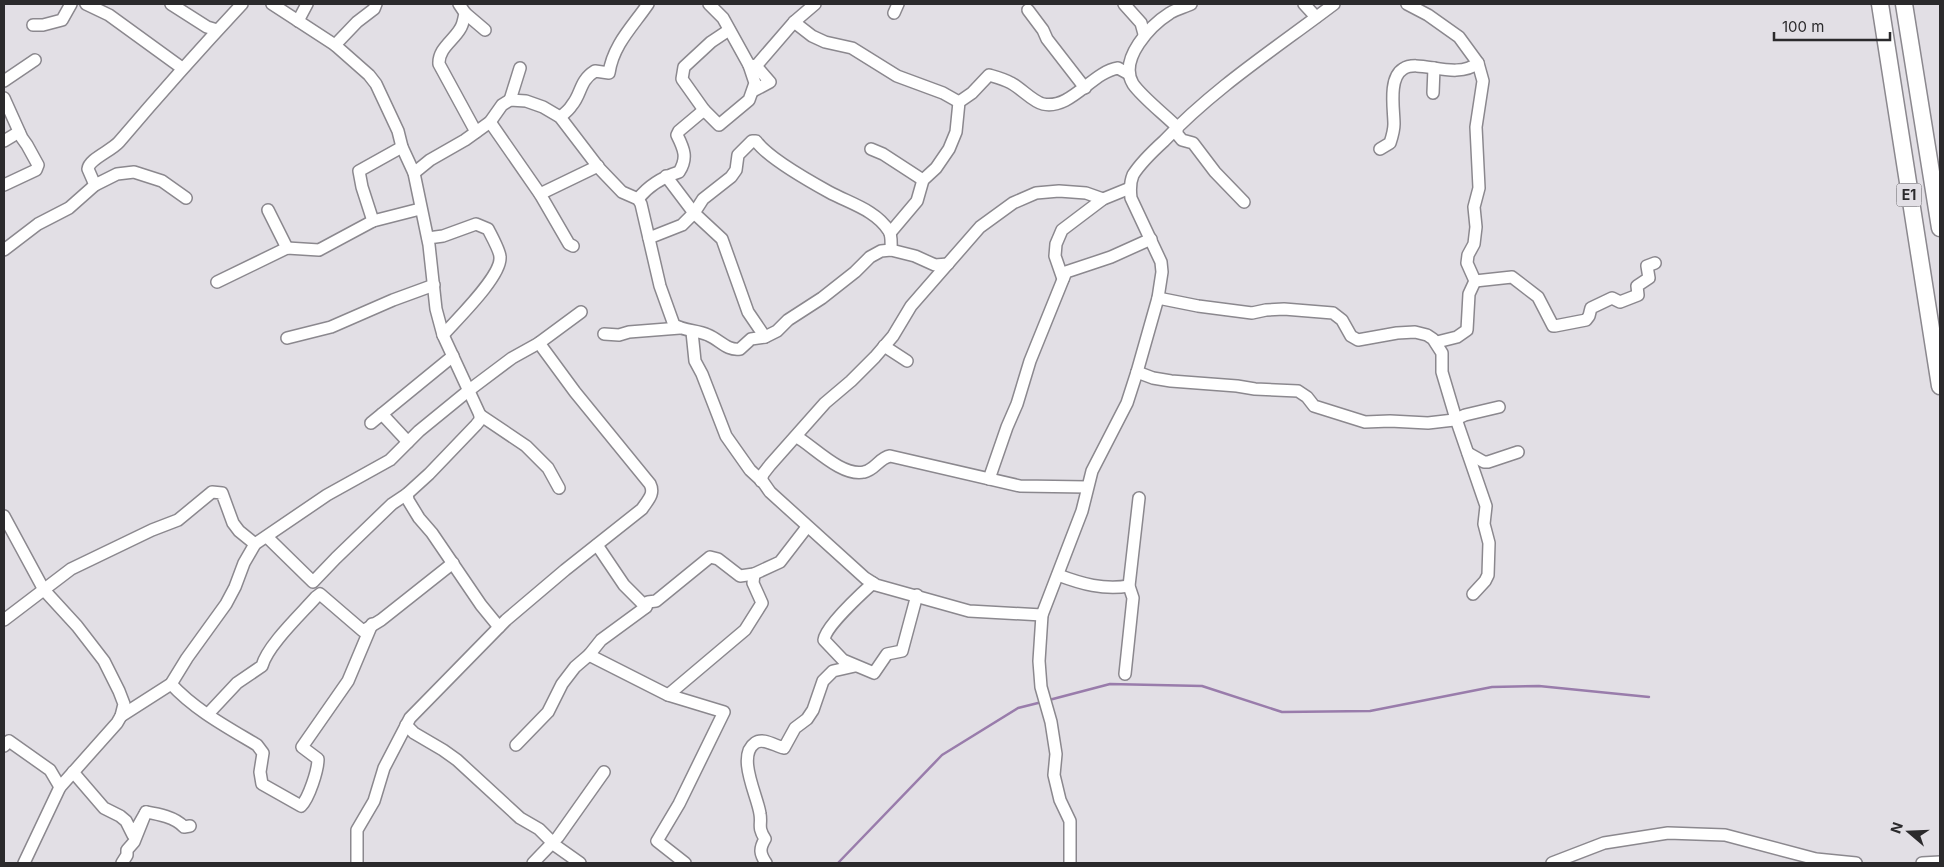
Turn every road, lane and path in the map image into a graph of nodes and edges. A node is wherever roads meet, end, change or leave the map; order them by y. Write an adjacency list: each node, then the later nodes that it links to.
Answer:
1 (71, 4): 23 (street)
2 (86, 4): 32 (street)
3 (171, 4): 24 (street)
4 (242, 4): 24 (street)
5 (272, 4): 21 (street)
6 (307, 4): 21 (street)
7 (376, 4): 28 (street)
8 (648, 4): 43 (street)
9 (709, 4): 26 (street)
10 (815, 4): 22 (street)
11 (1124, 4): 27 (street)
12 (1191, 4): 27 (street)
13 (1304, 4): 20 (street)
14 (1334, 4): 20 (street)
15 (1407, 4): 30 (street)
16 (1880, 4): 97 (highway, E1)
17 (1904, 4): 68 (highway, E1)
18 (462, 8): 25 (street); 47 (street)
19 (1028, 10): 37 (street)
20 (1316, 17): 45 (street)
21 (298, 21): 28 (street)
22 (794, 22): 31 (street); 41 (street)
23 (33, 25)
24 (217, 30): 32 (street)
25 (486, 30)
26 (729, 30): 31 (street); 42 (street)
27 (1144, 34): 35 (street)
28 (335, 45): 49 (street)
29 (35, 60): 36 (street)
30 (1478, 64): 34 (street); 80 (street)
31 (752, 66): 42 (street)
32 (182, 68): 57 (street)
33 (520, 68): 40 (street)
34 (1434, 68): 38 (street); 51 (street)
35 (1128, 74): 37 (street); 45 (street)
36 (4, 81)
37 (1085, 88): 41 (street)
38 (1434, 93)
39 (4, 98): 46 (street)
40 (510, 100): 43 (street); 44 (street)
41 (959, 102): 55 (street)
42 (704, 110): 54 (street)
43 (560, 117): 52 (street)
44 (490, 122): 47 (street); 59 (street)
45 (1177, 126): 58 (street); 63 (street)
46 (19, 132): 48 (street); 56 (street)
47 (476, 132): 53 (street)
48 (4, 141)
49 (402, 147): 53 (street); 67 (street)
50 (871, 149): 55 (street)
51 (1380, 149)
52 (598, 166): 59 (street); 62 (street)
53 (414, 173): 64 (street)
54 (666, 176): 62 (street); 66 (street)
55 (923, 180): 69 (street)
56 (4, 185)
57 (96, 185): 60 (street); 75 (street)
58 (1130, 188): 61 (street); 72 (street)
59 (540, 194): 73 (street)
60 (186, 198)
61 (1103, 198): 78 (street); 79 (street)
62 (638, 199): 71 (street)
63 (1244, 202)
64 (420, 209): 67 (street); 70 (street)
65 (268, 210): 74 (street)
66 (694, 213): 69 (street); 71 (street); 89 (street)
67 (373, 221): 74 (street)
68 (1940, 228)
69 (890, 233): 76 (street)
70 (428, 238): 82 (street); 87 (street)
71 (649, 238): 85 (street)
72 (1151, 239): 79 (street); 83 (street)
73 (573, 246)
74 (288, 248): 81 (street)
75 (4, 250)
76 (891, 250): 78 (street); 89 (street)
77 (1655, 263): 80 (street)
78 (948, 264): 93 (street)
79 (1063, 279): 108 (street)
80 (1475, 281): 91 (street)
81 (217, 282)
82 (434, 285): 87 (street); 90 (street)
83 (1158, 298): 91 (street); 96 (street)
84 (581, 312): 92 (street)
85 (680, 328): 86 (street); 88 (street)
86 (692, 332): 89 (street); 109 (street)
87 (443, 334): 94 (street)
88 (604, 334)
89 (765, 337)
90 (287, 338)
91 (1437, 342): 102 (street)
92 (539, 343): 98 (street); 118 (street)
93 (884, 346): 95 (street); 104 (street)
94 (453, 356): 98 (street); 100 (street)
95 (907, 361)
96 (1137, 372): 102 (street); 110 (street)
97 (1940, 386)
98 (468, 391): 101 (street); 105 (street)
99 (1499, 408): 102 (street)
100 (382, 414): 103 (street); 105 (street)
101 (483, 419): 111 (street); 112 (street)
102 (1456, 419): 107 (street)
103 (371, 424)
104 (801, 432): 108 (street); 109 (street)
105 (408, 442): 116 (street)
106 (1518, 452): 107 (street)
107 (1468, 453): 125 (street)
108 (989, 479): 110 (street)
109 (761, 481): 115 (street)
110 (1087, 487): 121 (street)
111 (559, 488)
112 (407, 494): 116 (street); 119 (street)
113 (1138, 498): 123 (street)
114 (4, 516): 124 (street)
115 (807, 526): 120 (street); 122 (street)
116 (267, 537): 117 (street)
117 (255, 544): 124 (street); 135 (street)
118 (597, 545): 127 (street); 131 (street)
119 (453, 563): 130 (street); 131 (street)
120 (754, 574): 127 (street); 136 (street)
121 (1058, 575): 123 (street); 128 (street)
122 (873, 583): 126 (street); 133 (street)
123 (1129, 586): 134 (street)
124 (44, 590): 129 (street); 138 (street)
125 (1473, 594)
126 (917, 595): 128 (street); 133 (street)
127 (646, 607): 132 (street)
128 (1042, 615): 156 (street)
129 (4, 620)
130 (372, 624): 137 (street); 137 (street)
131 (499, 627): 139 (street)
132 (589, 655): 136 (street); 141 (street)
133 (855, 666): 155 (street)
134 (1125, 674)
135 (171, 684): 137 (street); 138 (street)
136 (668, 695): 154 (street)
137 (208, 714)
138 (121, 716): 142 (street)
139 (407, 731): 147 (street); 151 (street)
140 (6, 741): 144 (street)
141 (516, 745)
142 (73, 772): 144 (street); 145 (street)
143 (604, 772): 147 (street)
144 (60, 787): 149 (street)
145 (146, 812): 146 (street); 150 (street)
146 (190, 826)
147 (552, 842): 152 (street); 153 (street)
148 (1940, 862): 159 (street)
149 (24, 863)
150 (122, 863)
151 (357, 863)
152 (533, 863)
153 (580, 863)
154 (685, 863)
155 (766, 863)
156 (1070, 863)
157 (1552, 863): 158 (street)
158 (1856, 863)
159 (1922, 863)

